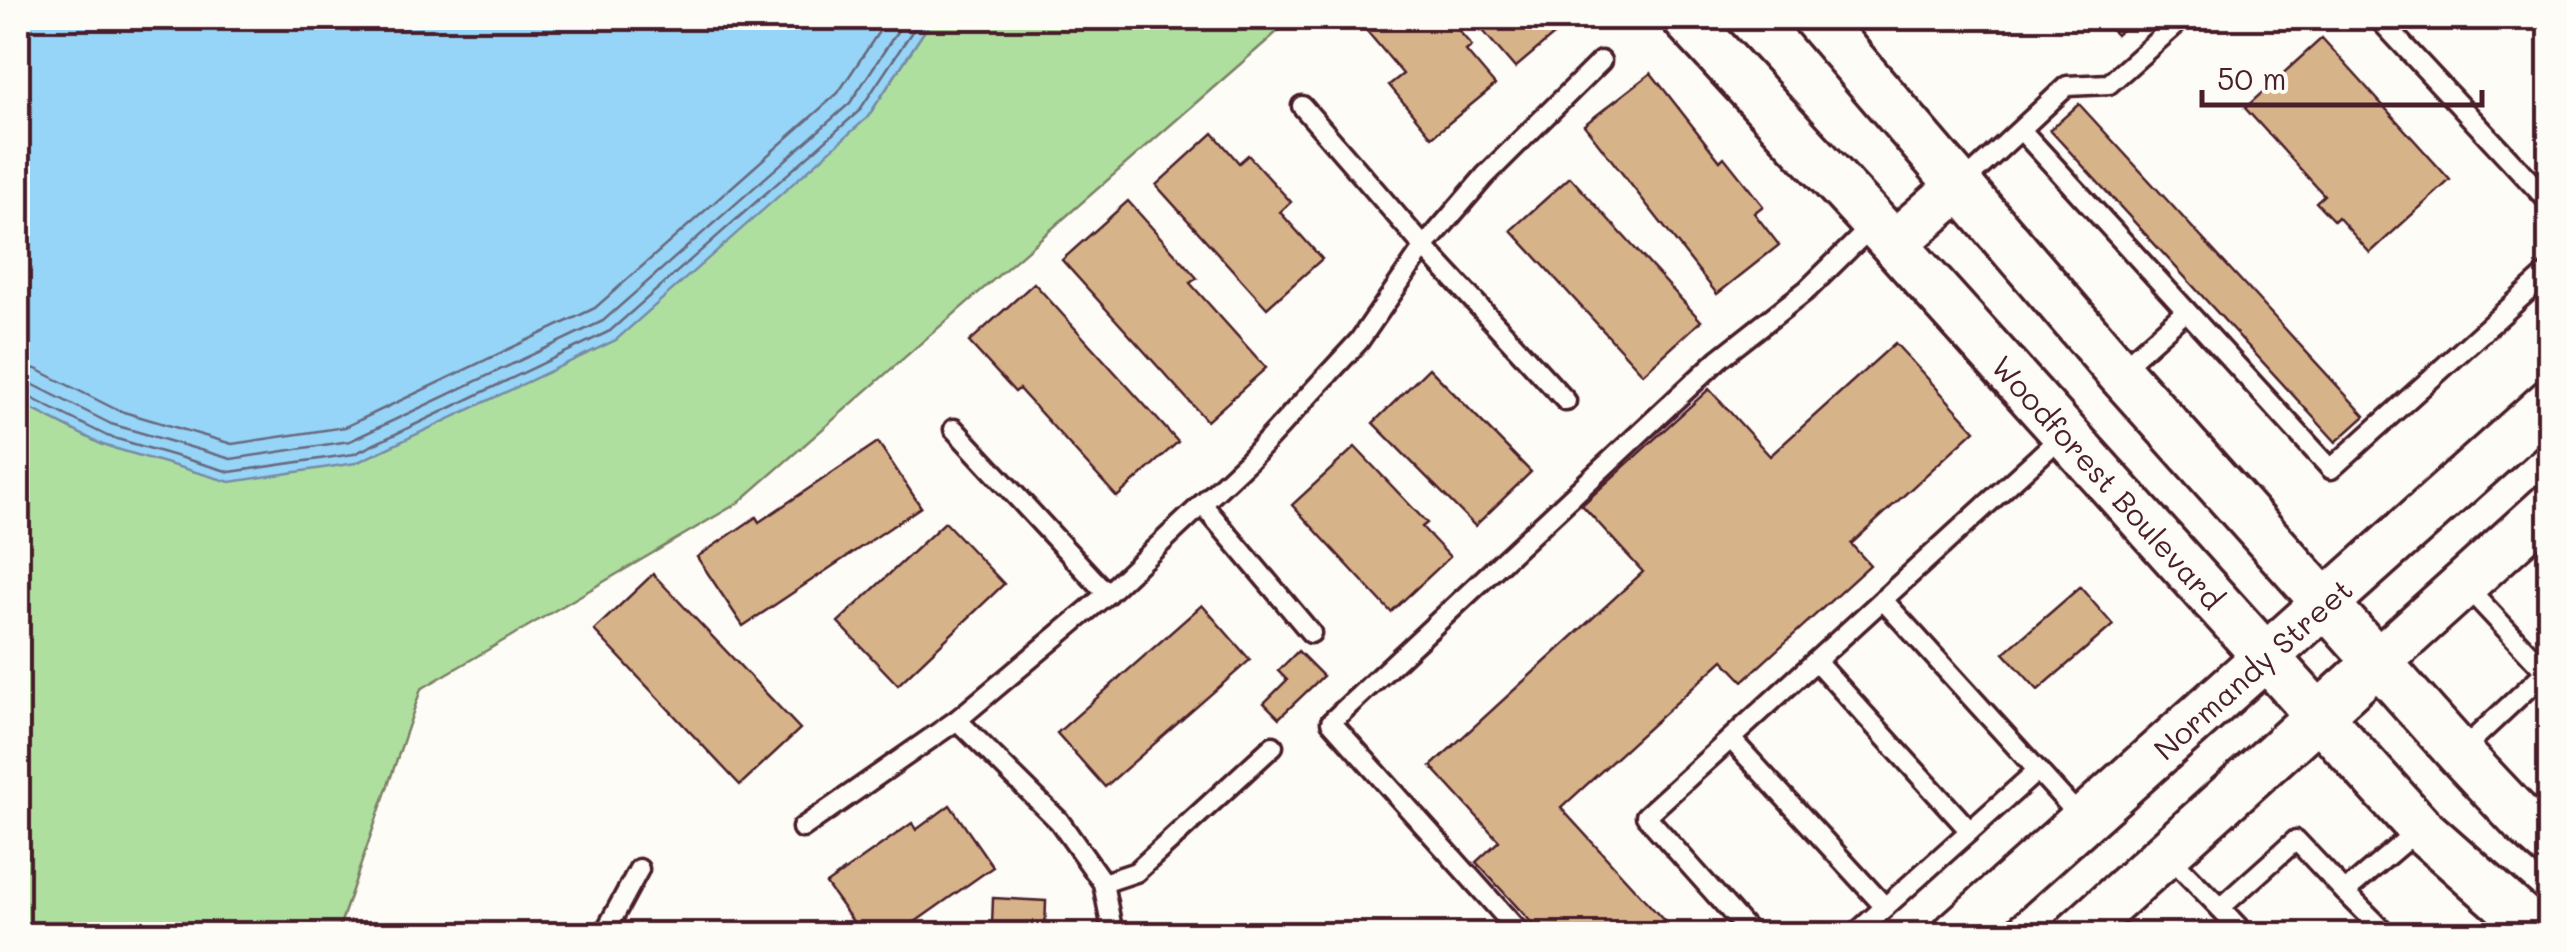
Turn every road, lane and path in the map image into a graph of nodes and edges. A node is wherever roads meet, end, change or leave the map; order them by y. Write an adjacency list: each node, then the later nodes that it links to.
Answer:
1 (1685, 18): 10 (main road, Woodforest Boulevard)
2 (1816, 18): 8 (main road)
3 (2183, 18): 7 (lane)
4 (2378, 18): 9 (lane)
5 (1602, 61): 11 (lane)
6 (1302, 106): 11 (lane)
7 (2021, 130): 8 (lane); 13 (lane)
8 (1960, 186): 10 (main road); 14 (main road)
9 (2550, 203)
10 (1884, 234): 18 (main road, Woodforest Boulevard); 49 (lane)
11 (1424, 247): 15 (lane); 19 (lane)
12 (2550, 270): 13 (lane)
13 (2186, 312): 14 (lane)
14 (2119, 372): 24 (main road)
15 (1566, 401)
16 (2550, 402): 24 (main road, Normandy Street)
17 (954, 429): 22 (lane)
18 (2064, 434): 23 (lane); 26 (main road, Woodforest Boulevard)
19 (1202, 504): 22 (lane); 25 (lane)
20 (2547, 514): 21 (main road)
21 (2464, 584): 28 (main road); 29 (lane)
22 (1107, 594): 31 (lane)
23 (1883, 600): 27 (lane); 35 (lane)
24 (2326, 604): 26 (main road, Normandy Street); 28 (main road)
25 (1312, 633)
26 (2266, 657): 30 (main road, Woodforest Boulevard); 36 (main road, Normandy Street)
27 (1816, 661): 32 (lane); 39 (lane)
28 (2378, 662): 30 (main road); 34 (main road)
29 (2547, 674): 34 (lane)
30 (2319, 715): 38 (main road, Woodforest Boulevard); 41 (main road)
31 (958, 720): 37 (lane); 43 (lane)
32 (1731, 739): 45 (lane); 50 (lane)
33 (1273, 746): 43 (lane)
34 (2459, 753): 40 (main road)
35 (2038, 770): 36 (lane); 39 (lane)
36 (2083, 820): 52 (main road, Normandy Street)
37 (802, 828)
38 (2420, 828): 44 (lane); 56 (main road, Woodforest Boulevard)
39 (1970, 831): 45 (lane)
40 (2550, 845)
41 (2166, 854): 46 (lane); 53 (main road)
42 (639, 869): 47 (lane)
43 (1103, 884): 48 (lane)
44 (2345, 892): 46 (lane); 55 (lane)
45 (1885, 907): 51 (lane)
46 (2220, 908): 54 (lane)
47 (604, 934)
48 (1112, 934)
49 (1520, 934)
50 (1751, 934)
51 (1855, 934)
52 (1956, 934)
53 (2077, 934)
54 (2245, 934)
55 (2387, 934)
56 (2540, 934)

